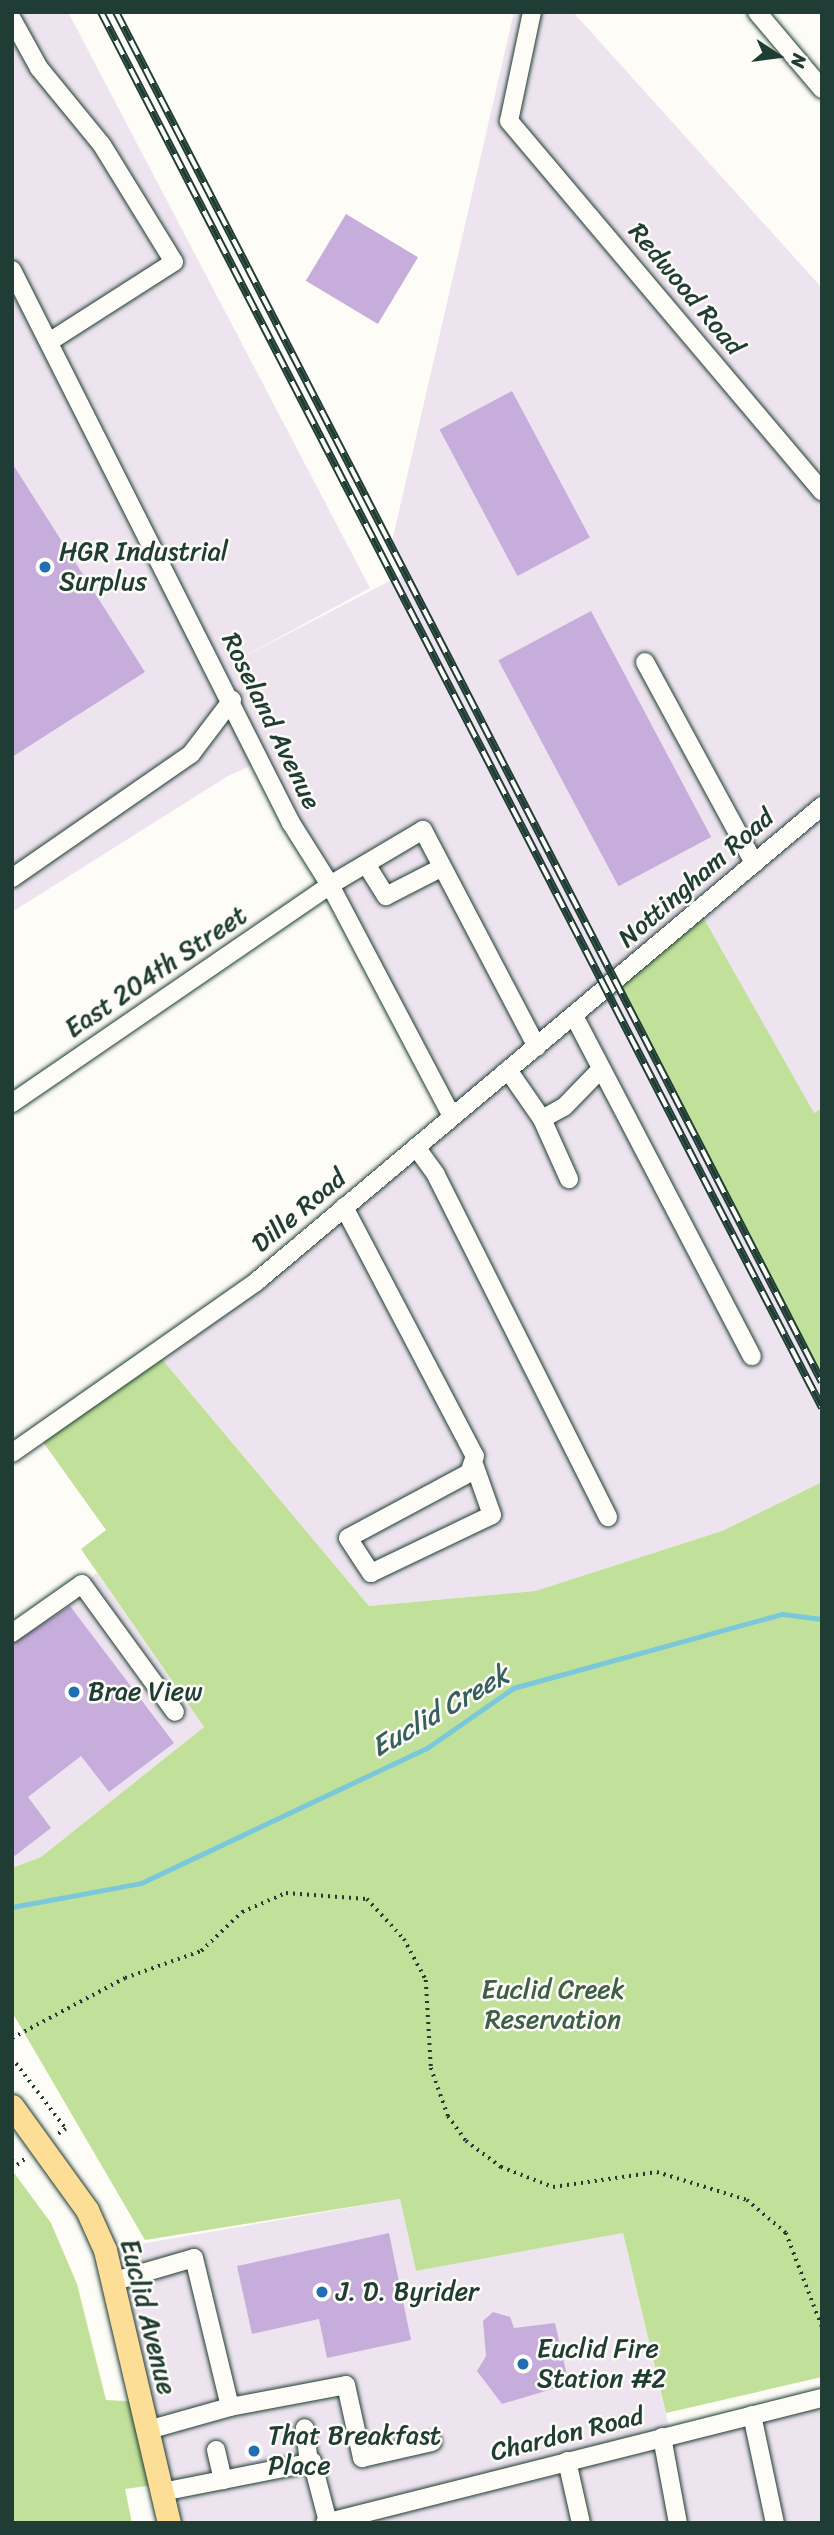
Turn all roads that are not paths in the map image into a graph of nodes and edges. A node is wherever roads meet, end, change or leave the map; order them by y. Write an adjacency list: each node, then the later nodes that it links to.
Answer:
1 (532, 12): 7 (street, Redwood Road)
2 (757, 12): 4 (street)
3 (12, 19): 6 (street)
4 (822, 89)
5 (12, 270): 6 (street, Roseland Avenue)
6 (48, 342): 9 (street, Roseland Avenue)
7 (822, 491)
8 (645, 662): 11 (street)
9 (232, 700): 14 (street); 15 (street, Roseland Avenue)
10 (822, 806): 11 (street, Nottingham Road)
11 (754, 863): 16 (street, Nottingham Road)
12 (366, 864): 13 (street); 13 (street, East 204th Street); 15 (street, East 204th Street)
13 (441, 868): 18 (street)
14 (12, 878)
15 (330, 885): 21 (street, East 204th Street); 22 (street, Roseland Avenue)
16 (604, 990): 17 (street, Dille Road)
17 (574, 1016): 18 (street, Dille Road); 19 (street)
18 (537, 1047): 20 (street, Dille Road)
19 (601, 1069): 23 (street); 27 (street)
20 (508, 1070): 22 (street, Dille Road); 23 (street)
21 (12, 1103)
22 (452, 1116): 24 (street, Dille Road)
23 (542, 1119): 25 (street)
24 (416, 1147): 26 (street, Dille Road); 30 (street)
25 (569, 1179)
26 (344, 1207): 28 (street, Dille Road); 29 (street)
27 (752, 1356)
28 (12, 1453)
29 (475, 1467): 29 (street)
30 (608, 1517)
31 (12, 1633): 32 (street)
32 (175, 1712)
33 (12, 2106): 34 (main road, Euclid Avenue)
34 (114, 2281): 36 (street); 39 (main road, Euclid Avenue)
35 (822, 2398): 37 (street, Chardon Road)
36 (230, 2407): 39 (street); 41 (street)
37 (752, 2415): 40 (street, Chardon Road); 51 (street)
38 (305, 2428): 43 (street)
39 (148, 2430): 46 (main road, Euclid Avenue)
40 (662, 2437): 44 (street, Chardon Road); 50 (street)
41 (432, 2442)
42 (216, 2450): 45 (street)
43 (312, 2461): 45 (street); 47 (street)
44 (567, 2461): 47 (street, Chardon Road); 49 (street)
45 (223, 2480): 46 (street)
46 (162, 2492): 48 (main road, Euclid Avenue)
47 (326, 2522)
48 (169, 2523)
49 (581, 2523)
50 (678, 2523)
51 (775, 2523)

